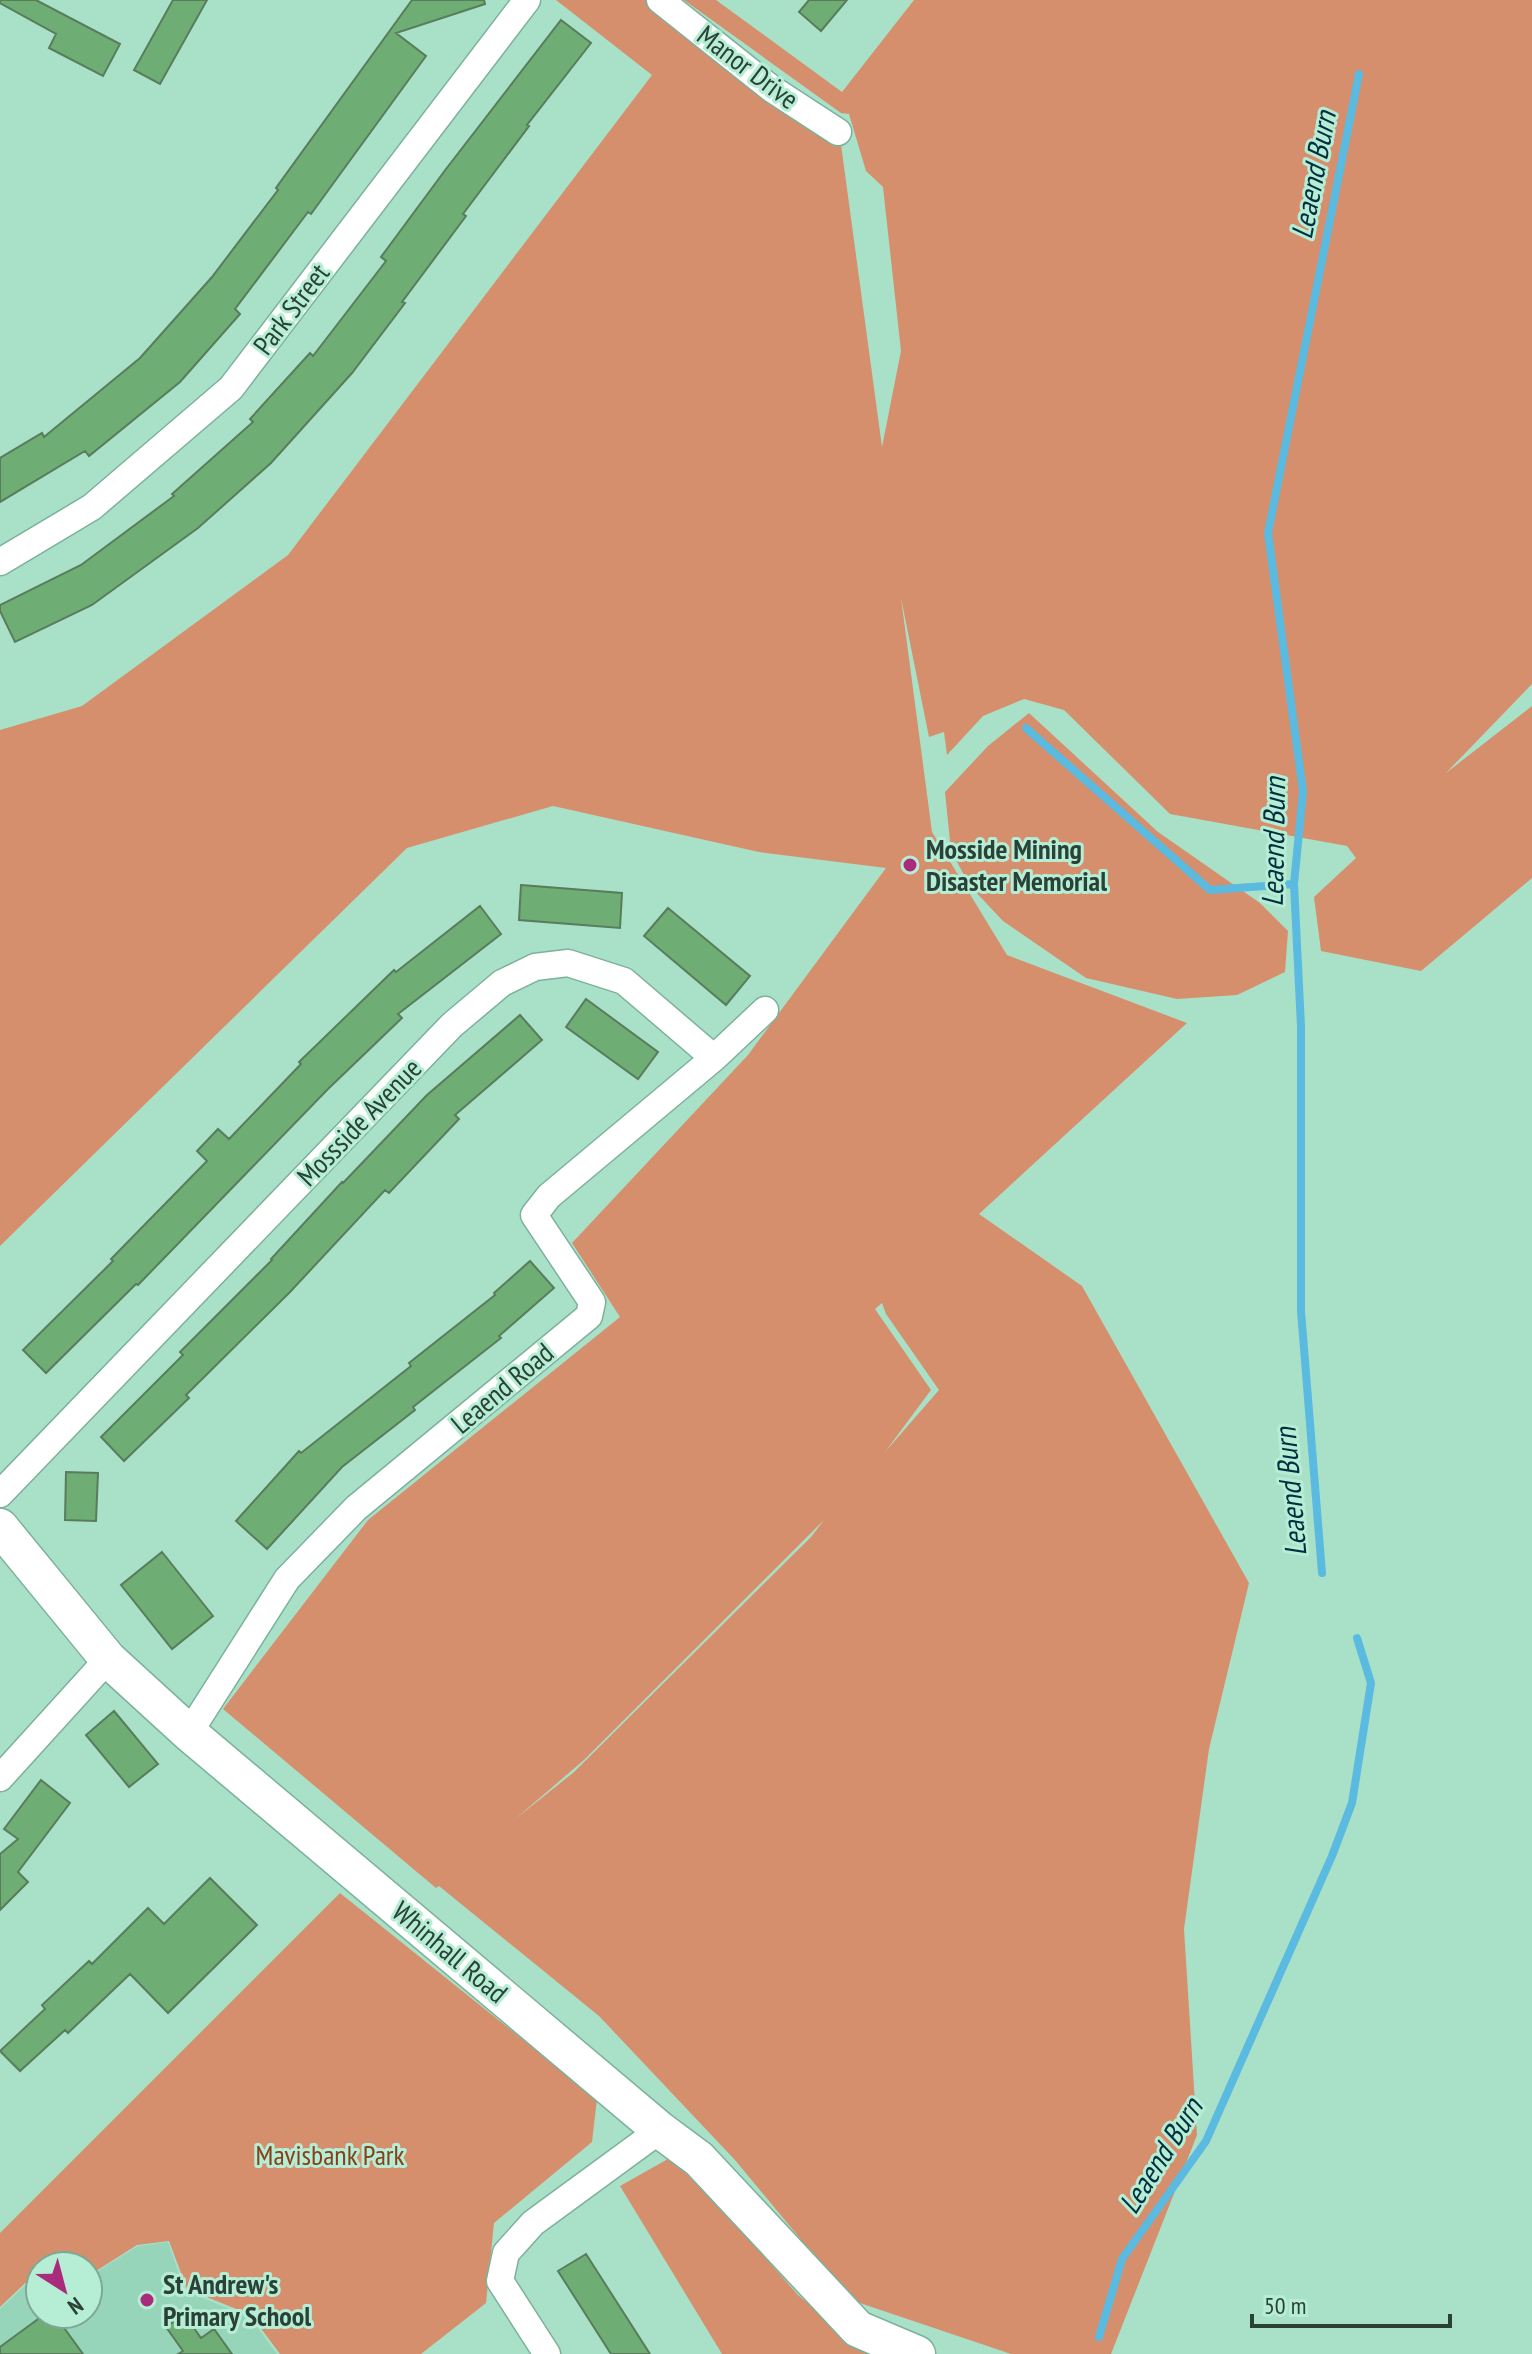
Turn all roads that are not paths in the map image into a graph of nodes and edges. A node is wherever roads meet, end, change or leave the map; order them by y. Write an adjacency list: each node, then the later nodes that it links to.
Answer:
1 (527, 0): 4 (street, Park Street)
2 (660, 0): 3 (street, Manor Drive)
3 (838, 132)
4 (0, 562)
5 (765, 1010): 6 (street)
6 (714, 1058): 7 (street, Mossside Avenue); 10 (street, Leaend Road)
7 (0, 1494)
8 (0, 1527): 9 (street, Whinhall Road)
9 (108, 1659): 10 (street, Whinhall Road); 11 (street)
10 (189, 1733): 12 (street, Whinhall Road)
11 (0, 1778)
12 (660, 2130): 13 (street); 14 (street, Whinhall Road)
13 (547, 2354)
14 (917, 2354)

